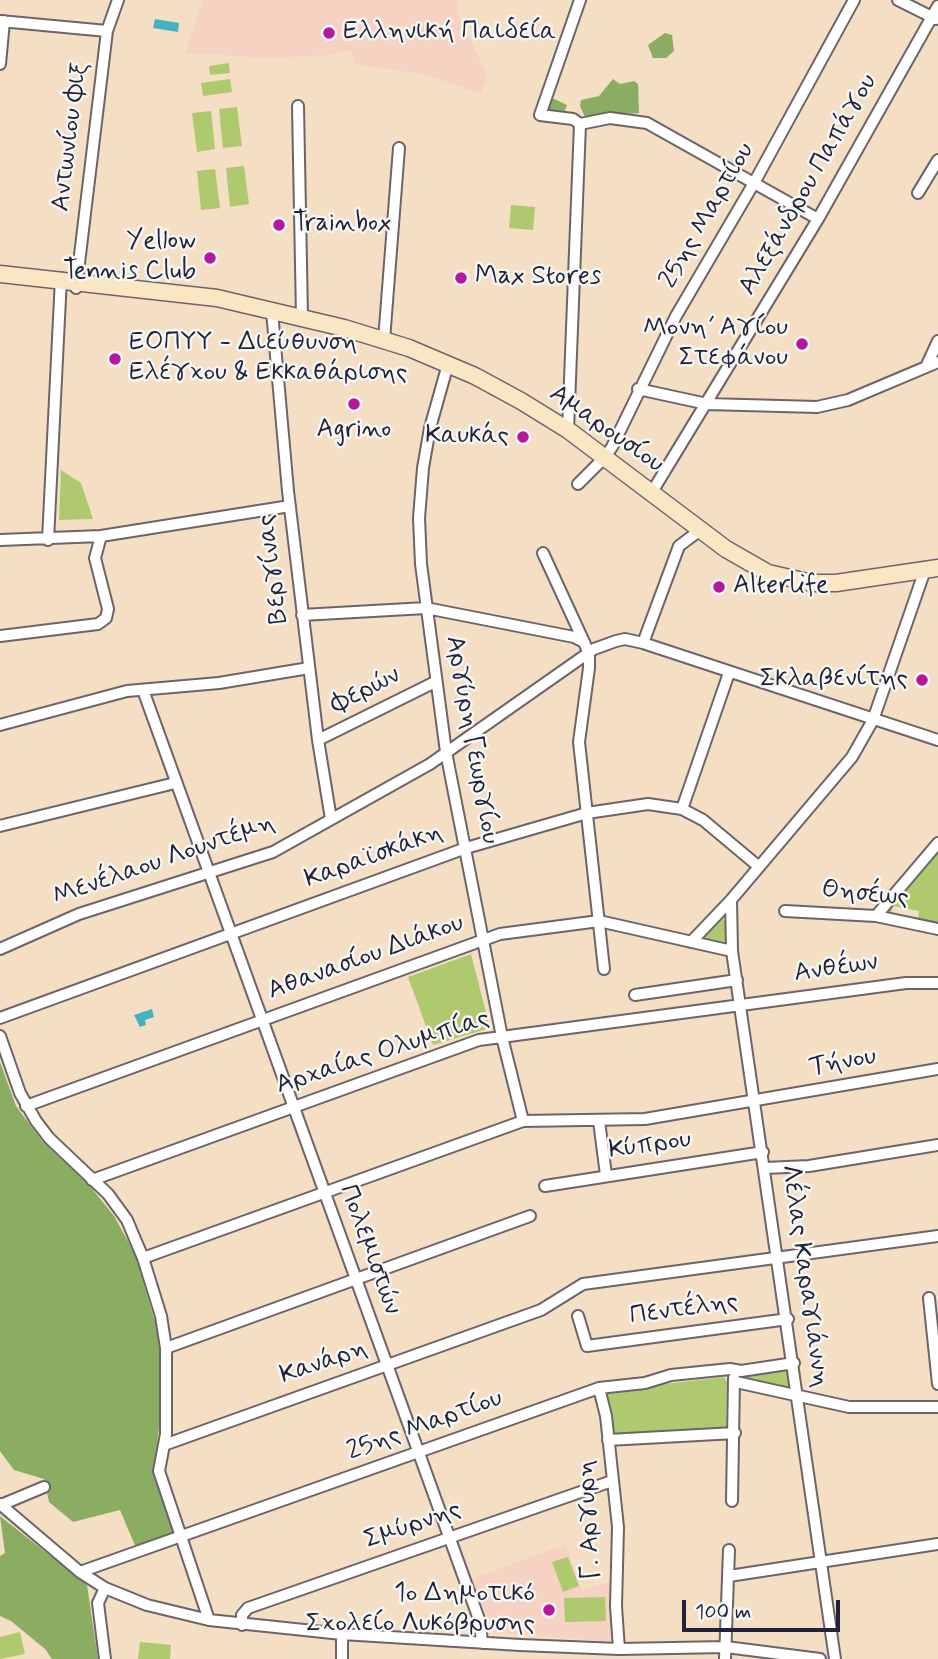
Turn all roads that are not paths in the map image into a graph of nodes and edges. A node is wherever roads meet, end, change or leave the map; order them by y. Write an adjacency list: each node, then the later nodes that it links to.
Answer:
1 (118, 0): 7 (street, Αντωνίου Φιξ)
2 (579, 0): 10 (street)
3 (854, 0): 13 (street, 25ης Μαρτίου)
4 (898, 0): 5 (street)
5 (936, 14): 15 (street, Αλεξάνδρου Παπάγου)
6 (2, 21): 7 (street); 8 (street)
7 (107, 31): 18 (street, Αντωνίου Φιξ)
8 (0, 64)
9 (298, 106): 20 (street)
10 (580, 124): 13 (street); 28 (street)
11 (399, 148): 21 (street)
12 (938, 160): 14 (street)
13 (754, 183): 15 (street); 26 (street, 25ης Μαρτίου)
14 (918, 193)
15 (818, 219): 27 (street, Αλεξάνδρου Παπάγου)
16 (0, 274): 18 (main road)
17 (0, 282): 18 (main road)
18 (68, 284): 19 (main road, Αμαρουσίου); 36 (street, Αντωνίου Φιξ)
19 (272, 311): 20 (main road, Αμαρουσίου); 32 (street, Βεργίνας)
20 (302, 317): 21 (main road, Αμαρουσίου)
21 (384, 340): 24 (main road, Αμαρουσίου)
22 (938, 341): 25 (street)
23 (938, 362): 25 (street)
24 (448, 365): 28 (main road, Αμαρουσίου); 39 (street, Αργύρη Γεωργίου)
25 (926, 367): 27 (street)
26 (638, 389): 27 (street); 29 (street, 25ης Μαρτίου)
27 (707, 404): 31 (street, Αλεξάνδρου Παπάγου)
28 (568, 430): 29 (main road, Αμαρουσίου)
29 (605, 457): 30 (street, 25ης Μαρτίου); 31 (main road, Αμαρουσίου)
30 (578, 484)
31 (652, 492): 33 (main road, Αμαρουσίου)
32 (290, 506): 34 (street); 40 (street, Βεργίνας)
33 (699, 531): 38 (main road, Αμαρουσίου); 43 (street)
34 (101, 536): 36 (street); 41 (street)
35 (0, 540): 36 (street)
36 (48, 540)
37 (542, 553): 42 (street)
38 (924, 570): 49 (street)
39 (426, 608): 40 (street); 42 (street); 47 (street, Αργύρη Γεωργίου)
40 (302, 615): 45 (street, Βεργίνας)
41 (0, 636)
42 (584, 642): 44 (street)
43 (643, 643): 44 (street, Μενέλαου Λουντέμη); 46 (street, Μενέλαου Λουντέμη)
44 (589, 654): 53 (street, Μενέλαου Λουντέμη); 56 (street)
45 (309, 668): 48 (street); 51 (street, Βεργίνας)
46 (729, 673): 49 (street, Μενέλαου Λουντέμη); 55 (street)
47 (435, 682): 51 (street, Φερών); 53 (street, Αργύρη Γεωργίου)
48 (143, 690): 50 (street); 54 (street, Πολεμιστών)
49 (873, 720): 52 (street, Μενέλαου Λουντέμη); 61 (street)
50 (0, 724)
51 (318, 740): 57 (street, Βεργίνας)
52 (938, 740)
53 (446, 752): 57 (street, Μενέλαου Λουντέμη); 60 (street, Αργύρη Γεωργίου)
54 (175, 783): 58 (street); 62 (street, Πολεμιστών)
55 (682, 809): 56 (street, Καραϊσκάκη); 61 (street, Καραϊσκάκη)
56 (587, 813): 60 (street, Καραϊσκάκη); 66 (street)
57 (331, 819): 62 (street, Μενέλαου Λουντέμη)
58 (0, 826)
59 (938, 844): 65 (street)
60 (466, 848): 68 (street, Καραϊσκάκη); 69 (street, Αργύρη Γεωργίου)
61 (758, 866): 63 (street)
62 (209, 874): 68 (street, Πολεμιστών); 71 (street, Μενέλαου Λουντέμη)
63 (731, 900): 70 (street); 72 (street, Λέλας Καραγιάννη)
64 (785, 911): 65 (street, Θησέως)
65 (876, 916): 67 (street, Θησέως)
66 (599, 921): 69 (street, Αθανασίου Διάκου); 70 (street, Αθανασίου Διάκου); 73 (street)
67 (938, 929)
68 (230, 934): 78 (street, Καραϊσκάκη); 79 (street, Πολεμιστών)
69 (483, 939): 79 (street, Αθανασίου Διάκου); 81 (street, Αργύρη Γεωργίου)
70 (691, 942): 72 (street, Αθανασίου Διάκου)
71 (0, 949)
72 (732, 951): 74 (street, Λέλας Καραγιάννη)
73 (604, 969)
74 (737, 980): 76 (street); 77 (street, Λέλας Καραγιάννη)
75 (938, 983): 77 (street, Ανθέων)
76 (635, 995)
77 (741, 1004): 81 (street, Αρχαίας Ολυμπίας); 83 (street, Λέλας Καραγιάννη)
78 (0, 1018)
79 (261, 1020): 84 (street, Αθανασίου Διάκου); 85 (street, Πολεμιστών)
80 (0, 1036): 84 (street)
81 (502, 1037): 85 (street, Αρχαίας Ολυμπίας); 86 (street, Αργύρη Γεωργίου)
82 (938, 1069): 83 (street, Τήνου)
83 (755, 1101): 87 (street, Τήνου); 89 (street, Λέλας Καραγιάννη)
84 (26, 1105): 92 (street)
85 (293, 1106): 92 (street, Αρχαίας Ολυμπίας); 94 (street, Πολεμιστών)
86 (523, 1121): 87 (street, Τήνου); 94 (street, Τήνου)
87 (599, 1121): 91 (street)
88 (938, 1145): 90 (street)
89 (763, 1152): 90 (street, Λέλας Καραγιάννη); 91 (street, Κύπρου)
90 (765, 1168): 97 (street, Λέλας Καραγιάννη)
91 (606, 1175): 93 (street, Κύπρου)
92 (92, 1180): 98 (street)
93 (545, 1186)
94 (324, 1193): 98 (street, Τήνου); 99 (street, Πολεμιστών)
95 (530, 1216): 99 (street)
96 (938, 1236): 97 (street)
97 (778, 1257): 102 (street, Λέλας Καραγιάννη); 105 (street, Κανάρη)
98 (143, 1258): 103 (street)
99 (355, 1278): 103 (street); 105 (street, Πολεμιστών)
100 (929, 1298): 108 (street)
101 (578, 1316): 102 (street, Πεντέλης)
102 (788, 1319): 104 (street, Λέλας Καραγιάννη)
103 (166, 1348): 114 (street)
104 (793, 1363): 106 (street, 25ης Μαρτίου); 110 (street, Λέλας Καραγιάννη)
105 (387, 1365): 114 (street, Κανάρη); 115 (street, Πολεμιστών)
106 (730, 1369): 107 (street); 109 (street, 25ης Μαρτίου)
107 (736, 1382): 110 (street); 112 (street)
108 (938, 1384)
109 (600, 1388): 113 (street, Γ. Αργυρη); 115 (street, 25ης Μαρτίου)
110 (798, 1396): 111 (street); 124 (street, Λέλας Καραγιάννη)
111 (938, 1407)
112 (735, 1433): 113 (street); 118 (street)
113 (608, 1440): 116 (street, Γ. Αργυρη)
114 (164, 1445): 120 (street)
115 (418, 1452): 120 (street, 25ης Μαρτίου); 121 (street, Πολεμιστών)
116 (612, 1481): 121 (street, Σμύρνης); 133 (street, Γ. Αργυρη)
117 (44, 1487): 119 (street)
118 (732, 1501)
119 (0, 1504): 125 (street)
120 (181, 1536): 125 (street, 25ης Μαρτίου); 128 (street)
121 (448, 1537): 129 (street, Σμύρνης); 131 (street, Πολεμιστών)
122 (938, 1544): 124 (street)
123 (729, 1550): 126 (street)
124 (823, 1560): 126 (street); 138 (street, Λέλας Καραγιάννη)
125 (80, 1572): 127 (street)
126 (729, 1576): 132 (street)
127 (104, 1588): 128 (street); 134 (street)
128 (209, 1620): 129 (street)
129 (242, 1625): 130 (street)
130 (342, 1634): 131 (street); 135 (street)
131 (482, 1643): 133 (street)
132 (726, 1647): 133 (street); 136 (street); 137 (street)
133 (622, 1653)
134 (105, 1659)
135 (342, 1659)
136 (725, 1659)
137 (820, 1659)
138 (835, 1659)

